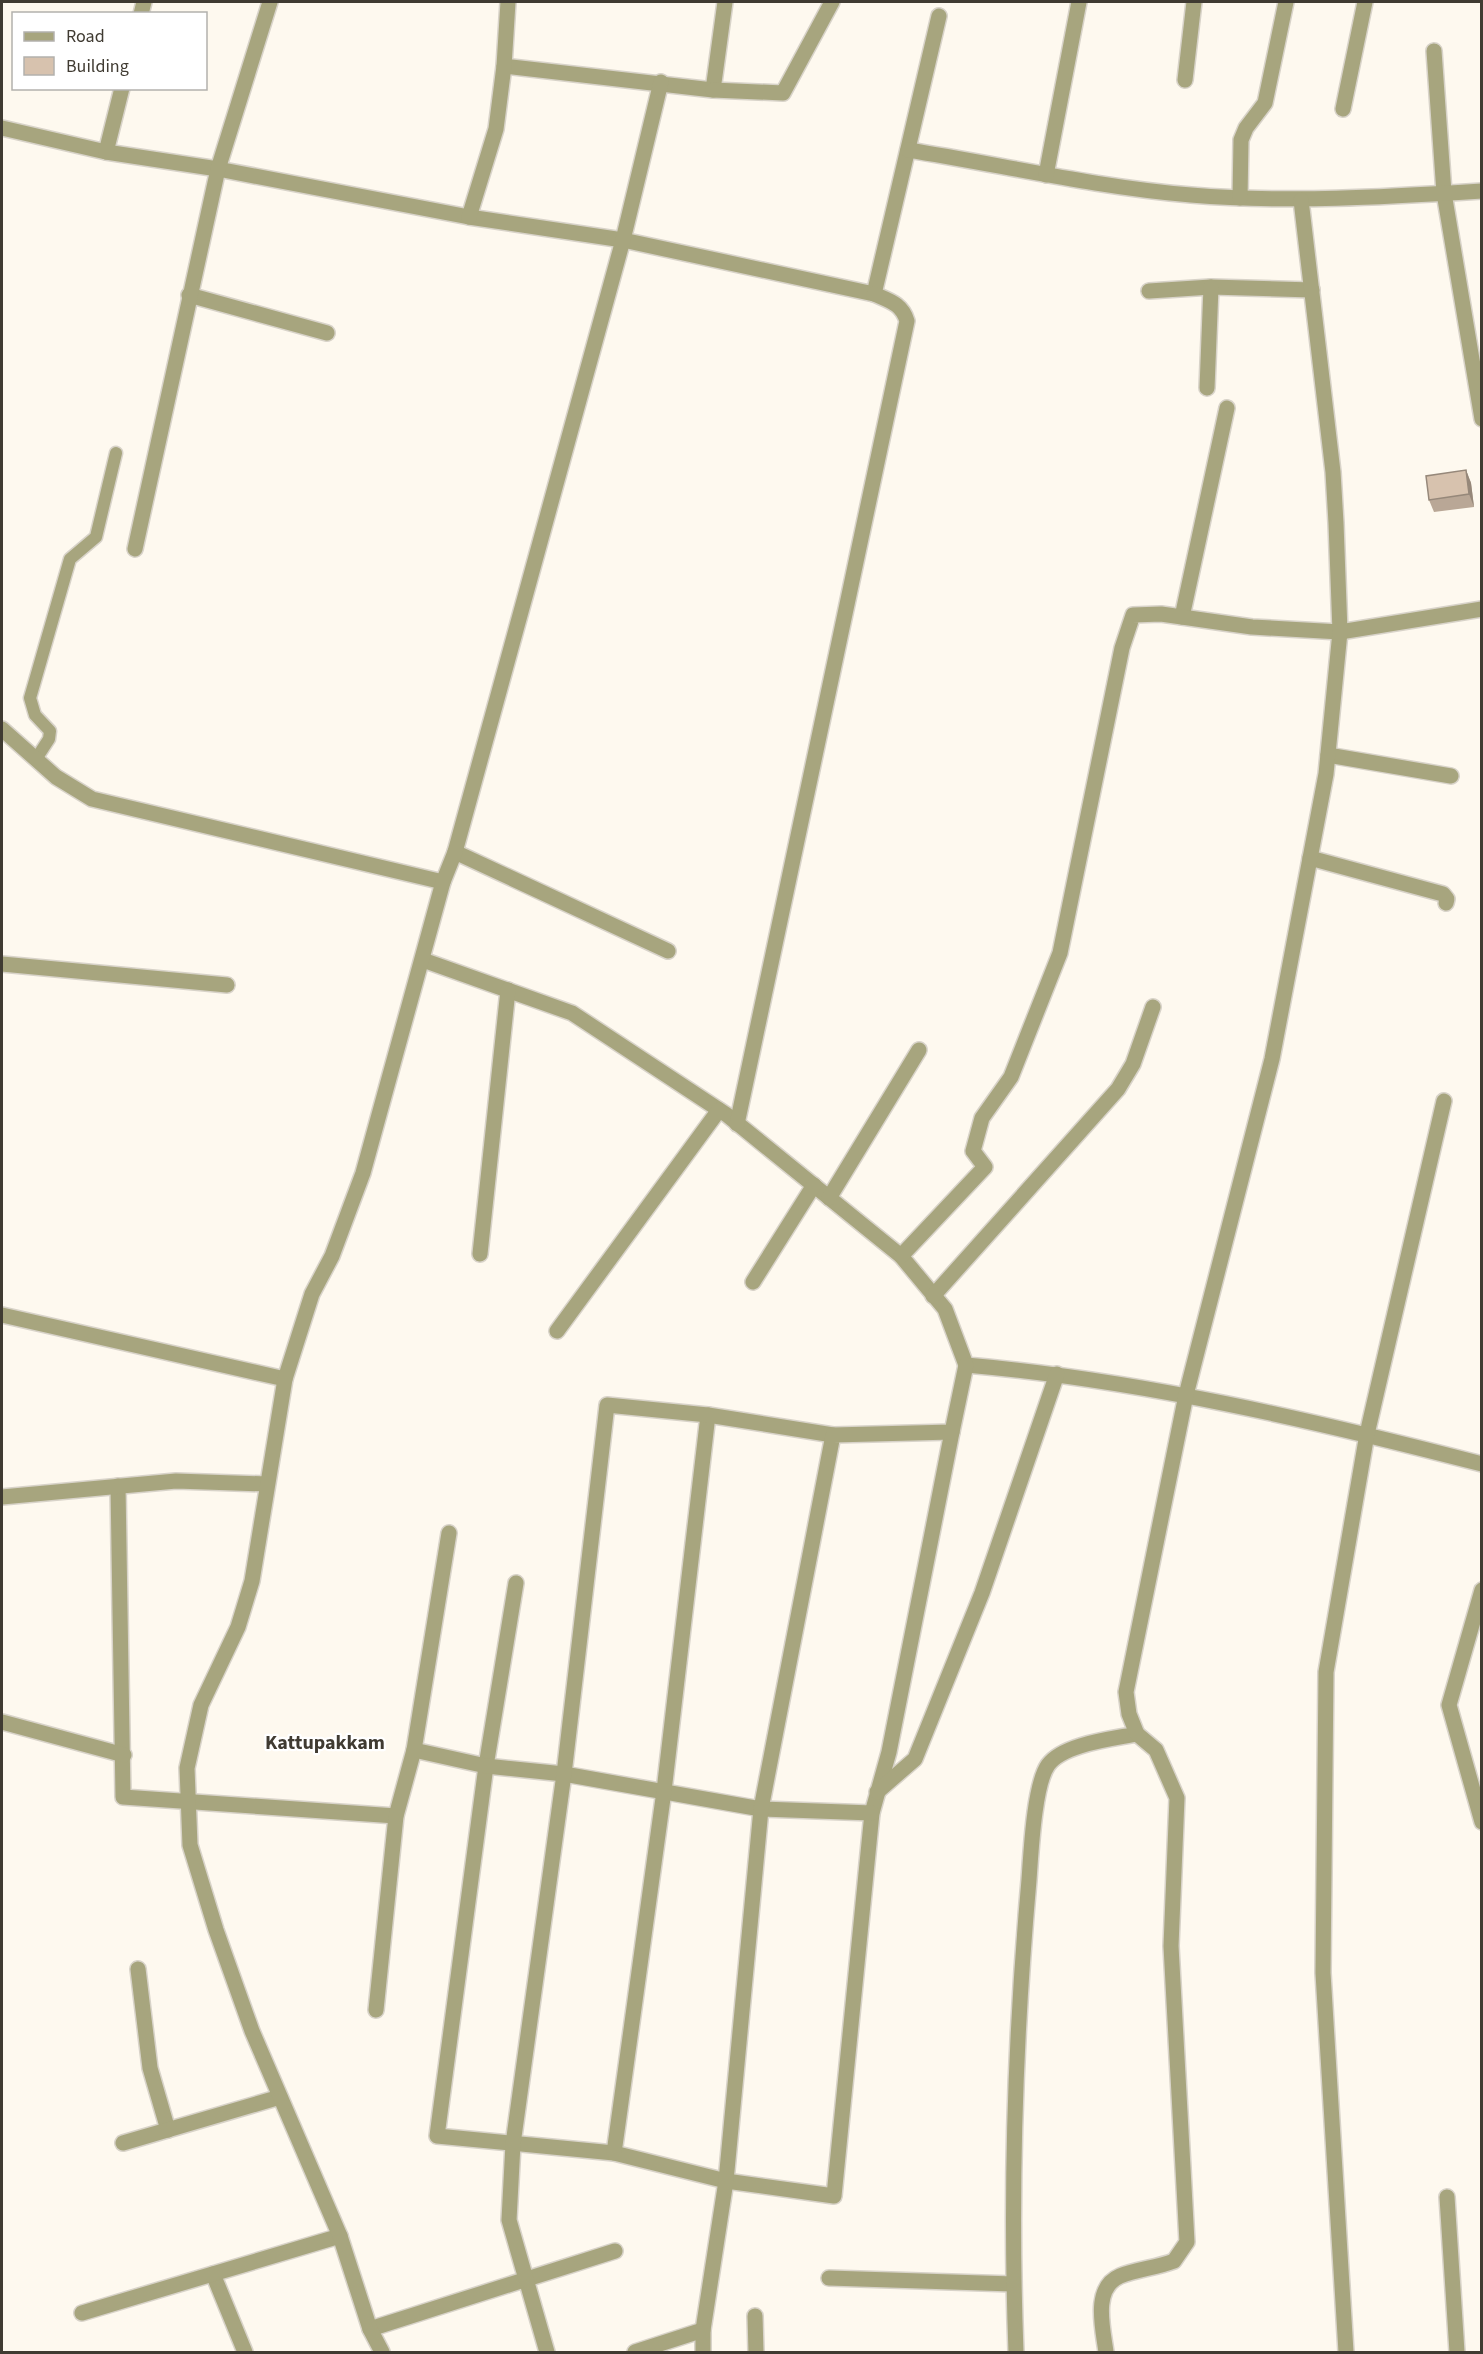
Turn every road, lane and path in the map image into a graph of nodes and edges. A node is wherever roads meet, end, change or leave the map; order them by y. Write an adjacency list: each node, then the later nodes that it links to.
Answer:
1 (270, 2): 20 (street)
2 (508, 2): 11 (street)
3 (725, 2): 15 (street)
4 (832, 2): 15 (street)
5 (1079, 2): 21 (street)
6 (1194, 2): 12 (street)
7 (1286, 2): 24 (street)
8 (1365, 2): 16 (street)
9 (939, 16): 18 (street)
10 (1434, 51): 23 (street)
11 (504, 66): 13 (street); 26 (street)
12 (1185, 80)
13 (661, 82): 15 (street); 27 (street)
14 (122, 90): 19 (street)
15 (712, 90)
16 (1343, 109)
17 (2, 128): 19 (street)
18 (908, 150): 21 (street); 31 (street)
19 (106, 152): 20 (street)
20 (218, 169): 26 (street); 32 (street)
21 (1046, 175): 24 (street)
22 (1482, 191): 23 (street)
23 (1444, 193): 25 (street); 36 (street)
24 (1240, 198): 25 (street)
25 (1301, 200): 29 (street)
26 (469, 217): 27 (street)
27 (622, 240): 31 (street); 46 (street)
28 (1211, 287): 29 (street); 30 (street); 34 (street)
29 (1312, 290): 41 (street)
30 (1149, 291)
31 (874, 294): 59 (street)
32 (189, 295): 33 (street); 38 (street)
33 (327, 333)
34 (1207, 388)
35 (1227, 408): 40 (street)
36 (1482, 419)
37 (116, 453): 44 (lane)
38 (135, 549)
39 (1482, 609): 41 (street)
40 (1182, 616): 41 (street); 63 (street)
41 (1340, 632): 43 (street)
42 (2, 729): 44 (street)
43 (1328, 755): 45 (street); 47 (street)
44 (36, 759): 48 (street)
45 (1450, 776)
46 (455, 852): 48 (street); 50 (street)
47 (1310, 858): 49 (street); 71 (street)
48 (443, 882): 51 (street)
49 (1446, 903)
50 (668, 951)
51 (423, 960): 54 (street); 70 (street)
52 (2, 964): 53 (street)
53 (228, 985)
54 (508, 990): 58 (street); 62 (street)
55 (1153, 1007): 65 (street)
56 (919, 1050): 61 (street)
57 (1444, 1101): 74 (street)
58 (719, 1110): 59 (street); 67 (street)
59 (737, 1124): 60 (street)
60 (814, 1185): 61 (street); 64 (street)
61 (829, 1198): 63 (street)
62 (480, 1254)
63 (901, 1256): 65 (street)
64 (753, 1282)
65 (933, 1296): 68 (street)
66 (2, 1315): 70 (street)
67 (557, 1331)
68 (966, 1365): 69 (street); 73 (street)
69 (1057, 1374): 71 (street); 90 (street)
70 (285, 1379): 77 (street)
71 (1186, 1395): 74 (street); 84 (street)
72 (708, 1415): 75 (street); 88 (street); 89 (street)
73 (952, 1432): 75 (street); 90 (street)
74 (1367, 1434): 76 (street); 123 (street)
75 (833, 1435): 92 (street)
76 (1482, 1464)
77 (267, 1484): 78 (street); 91 (street)
78 (118, 1486): 79 (street); 86 (street)
79 (2, 1497)
80 (449, 1533): 85 (street)
81 (516, 1583): 87 (street)
82 (1482, 1590): 95 (street)
83 (2, 1722): 86 (street)
84 (1137, 1734): 110 (street); 122 (street)
85 (414, 1750): 87 (street); 94 (street)
86 (124, 1755): 91 (street)
87 (486, 1766): 88 (street); 101 (street)
88 (564, 1774): 89 (street); 101 (street)
89 (664, 1791): 92 (street); 102 (street)
90 (877, 1792): 93 (street)
91 (186, 1799): 94 (street); 98 (street)
92 (761, 1809): 93 (street); 103 (street)
93 (872, 1813): 103 (street)
94 (396, 1815): 97 (street)
95 (1482, 1822)
96 (138, 1969): 99 (street)
97 (376, 2010)
98 (280, 2097): 99 (street); 105 (street)
99 (168, 2130): 100 (street)
100 (123, 2143)
101 (513, 2144): 102 (street); 108 (street)
102 (614, 2153): 103 (street)
103 (726, 2181): 114 (street)
104 (1447, 2197): 124 (street)
105 (340, 2236): 107 (street); 113 (street)
106 (615, 2251): 108 (street)
107 (213, 2274): 111 (street); 115 (street)
108 (526, 2278): 113 (street); 117 (street)
109 (829, 2278): 110 (street)
110 (1013, 2284): 121 (street)
111 (82, 2313)
112 (755, 2316): 120 (street)
113 (370, 2329): 116 (street)
114 (704, 2330): 118 (street); 119 (street)
115 (245, 2352)
116 (382, 2352)
117 (547, 2352)
118 (635, 2352)
119 (704, 2352)
120 (756, 2352)
121 (1016, 2352)
122 (1106, 2352)
123 (1346, 2352)
124 (1457, 2352)

